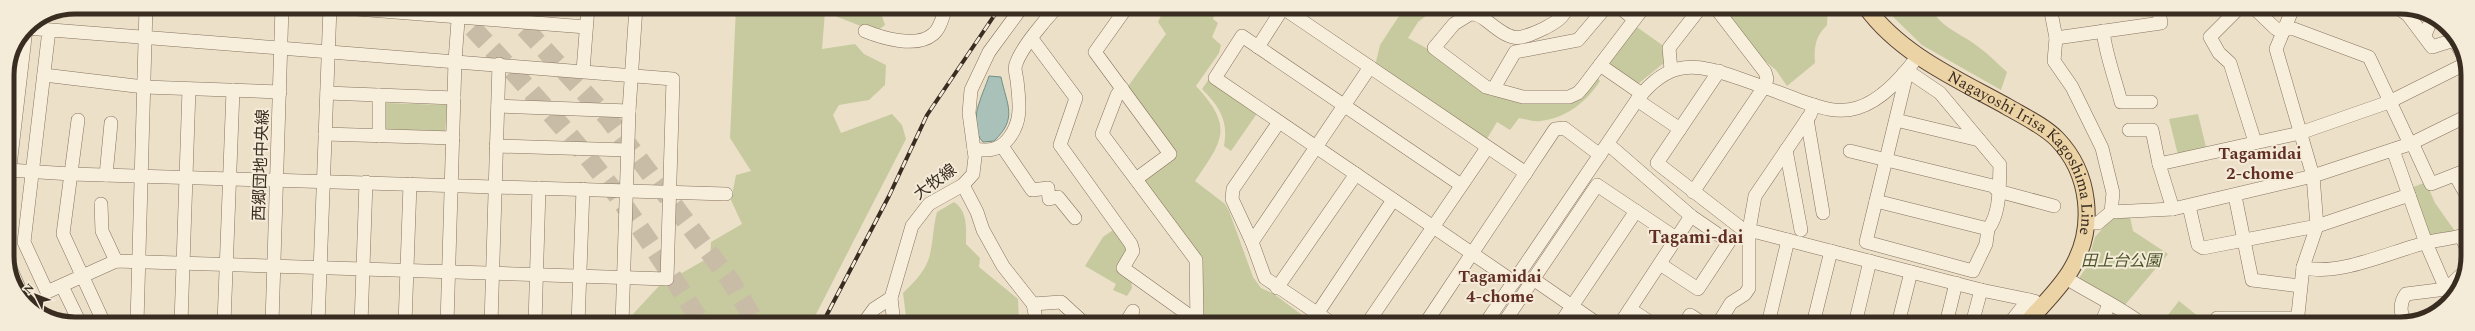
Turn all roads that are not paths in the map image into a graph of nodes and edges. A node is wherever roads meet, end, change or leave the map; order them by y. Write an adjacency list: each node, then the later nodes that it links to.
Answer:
1 (146, 14): 38 (street)
2 (282, 14): 44 (street, 西郷団地中央線)
3 (330, 14): 45 (street)
4 (459, 14): 47 (street)
5 (476, 14): 31 (street)
6 (587, 14): 31 (street)
7 (635, 14): 56 (street)
8 (943, 14): 35 (street)
9 (1015, 14): 95 (street, 大牧線)
10 (1052, 14): 40 (street)
11 (1122, 14): 60 (street)
12 (1280, 14): 43 (street)
13 (1293, 14): 51 (street)
14 (1466, 14): 61 (street)
15 (1478, 14): 16 (street)
16 (1564, 14)
17 (1600, 14): 61 (street)
18 (1628, 14): 29 (street)
19 (1638, 14): 29 (street)
20 (1695, 14): 52 (street)
21 (1720, 14): 59 (street)
22 (1872, 14): 46 (main road, Nagayoshi Irisa Kagoshima Line)
23 (2051, 14): 39 (street)
24 (2159, 14): 36 (street)
25 (2233, 14): 89 (street)
26 (2260, 14): 33 (street)
27 (2290, 14): 33 (street)
28 (2408, 15): 37 (street)
29 (1634, 19): 49 (street)
30 (2430, 22): 37 (street)
31 (586, 27): 53 (street)
32 (36, 29): 34 (street)
33 (2283, 29): 70 (street); 84 (street)
34 (49, 30): 38 (street); 55 (street)
35 (865, 31)
36 (2103, 31): 39 (street); 69 (street)
37 (2425, 35): 42 (street)
38 (146, 38): 44 (street); 58 (street)
39 (2056, 38): 139 (street)
40 (1032, 39): 92 (street); 212 (street)
41 (25, 40): 83 (street)
42 (2451, 41)
43 (1258, 47): 73 (street); 79 (street)
44 (281, 49): 45 (street); 64 (street, 西郷団地中央線)
45 (328, 50): 47 (street); 65 (street)
46 (1918, 56): 57 (street); 143 (main road, Nagayoshi Irisa Kagoshima Line)
47 (455, 61): 48 (street); 68 (street)
48 (499, 64): 53 (street); 72 (street)
49 (1600, 65): 61 (street); 67 (street)
50 (2460, 66): 70 (street)
51 (1370, 67): 73 (street); 94 (street)
52 (1671, 70): 54 (street); 67 (street)
53 (583, 71): 56 (street)
54 (1719, 71): 59 (street); 81 (street)
55 (44, 75): 58 (street); 103 (street)
56 (631, 75): 74 (street); 126 (street)
57 (1905, 76): 71 (street); 78 (street); 88 (street)
58 (144, 87): 62 (street); 110 (street)
59 (1764, 87): 71 (street); 127 (street)
60 (1122, 88): 115 (street); 115 (street)
61 (1494, 88)
62 (189, 89): 63 (street); 112 (street)
63 (233, 90): 64 (street); 113 (street)
64 (280, 92): 114 (street, 西郷団地中央線)
65 (327, 93): 66 (street); 85 (street)
66 (379, 95): 68 (street); 86 (street)
67 (1639, 97): 81 (street); 96 (street)
68 (454, 98): 87 (street)
69 (2151, 102)
70 (2389, 102): 84 (street); 90 (street)
71 (1814, 105): 75 (street)
72 (498, 106): 74 (street); 91 (street)
73 (1344, 106): 93 (street); 122 (street)
74 (629, 110): 97 (street)
75 (1807, 119): 98 (street); 140 (street)
76 (2461, 119): 90 (street)
77 (78, 120): 107 (street)
78 (1896, 120): 88 (street); 101 (street)
79 (1279, 122): 93 (street); 153 (street)
80 (111, 123): 109 (street)
81 (1680, 129): 127 (street)
82 (2130, 130): 102 (street)
83 (14, 131)
84 (2300, 133): 89 (street); 111 (street)
85 (325, 134): 86 (street); 116 (street)
86 (379, 136): 87 (street)
87 (453, 138): 119 (street)
88 (1979, 140): 128 (street)
89 (2255, 142): 102 (street)
90 (2410, 144): 99 (street); 104 (street)
91 (496, 146): 97 (street); 121 (street)
92 (1002, 146): 95 (street); 142 (street)
93 (1316, 147): 108 (street); 153 (street)
94 (1487, 148): 106 (street); 122 (street)
95 (974, 149): 120 (street, 大牧線)
96 (1604, 149): 106 (street); 141 (street); 178 (street)
97 (627, 150): 125 (street)
98 (1786, 150): 147 (street); 148 (street)
99 (2393, 150): 111 (street); 130 (street)
100 (1850, 151): 101 (street)
101 (1886, 160): 128 (street); 133 (street)
102 (2159, 164): 137 (street)
103 (33, 171): 105 (street); 107 (street); 180 (street)
104 (2461, 172)
105 (14, 173)
106 (1526, 173): 156 (street)
107 (71, 174): 109 (street); 173 (street)
108 (1356, 174): 132 (street); 182 (street)
109 (106, 175): 110 (street)
110 (141, 176): 112 (street); 159 (street)
111 (2313, 176): 131 (street); 145 (street)
112 (186, 177): 113 (street); 160 (street)
113 (230, 178): 114 (street); 162 (street)
114 (277, 179): 116 (street); 163 (street, 西郷団地中央線)
115 (1136, 179): 213 (street)
116 (324, 181): 117 (street); 165 (street)
117 (366, 182): 118 (street); 166 (street)
118 (410, 184): 119 (street); 167 (street)
119 (451, 185): 121 (street); 168 (street)
120 (963, 185): 185 (street, 大牧線); 187 (street)
121 (495, 186): 123 (street); 170 (street)
122 (1461, 186): 144 (street)
123 (539, 188): 124 (street); 171 (street)
124 (583, 189): 125 (street); 172 (street)
125 (626, 191): 126 (street); 174 (street)
126 (669, 192): 129 (street); 174 (street)
127 (1693, 192): 147 (street)
128 (1998, 192): 135 (street); 146 (street)
129 (726, 194)
130 (2409, 195): 145 (street); 154 (street)
131 (2235, 196): 136 (street); 152 (street)
132 (1393, 200): 144 (street); 192 (street)
133 (1876, 201): 146 (street); 146 (street)
134 (102, 204): 157 (street)
135 (2054, 206)
136 (2189, 206): 137 (street); 152 (street)
137 (2173, 210): 139 (street)
138 (1636, 211): 150 (street); 176 (street); 189 (street)
139 (2111, 212): 143 (street)
140 (1823, 213)
141 (1691, 216): 150 (street); 161 (street)
142 (1075, 218)
143 (2086, 223): 175 (main road, Nagayoshi Irisa Kagoshima Line)
144 (1432, 226): 156 (street); 215 (street)
145 (2317, 226): 152 (street); 164 (street)
146 (1988, 229)
147 (1749, 230): 151 (street); 223 (street)
148 (1801, 230)
149 (2461, 236): 154 (street)
150 (1676, 238): 161 (street)
151 (1788, 240): 155 (street); 224 (street)
152 (2244, 240): 181 (street)
153 (1252, 242): 182 (street)
154 (2426, 243): 164 (street); 183 (street)
155 (1831, 251): 158 (street); 225 (street)
156 (1472, 253): 178 (street); 216 (street)
157 (116, 261): 159 (street); 173 (street)
158 (1870, 261): 169 (street); 226 (street)
159 (139, 262): 160 (street); 195 (street)
160 (183, 263): 162 (street); 196 (street)
161 (1660, 264): 190 (street)
162 (226, 265): 163 (street); 197 (street)
163 (274, 266): 165 (street); 198 (street, 西郷団地中央線)
164 (2303, 267): 181 (street)
165 (320, 268): 166 (street); 199 (street)
166 (363, 269): 167 (street); 200 (street)
167 (407, 271): 168 (street); 201 (street)
168 (449, 272): 170 (street); 202 (street)
169 (1911, 272): 179 (street); 227 (street)
170 (492, 273): 171 (street); 203 (street)
171 (536, 275): 172 (street); 204 (street)
172 (580, 276): 174 (street); 205 (street)
173 (83, 277): 180 (street); 194 (street)
174 (623, 278): 206 (street)
175 (2066, 278): 186 (main road, Nagayoshi Irisa Kagoshima Line); 188 (street)
176 (1533, 279): 189 (street); 218 (street)
177 (2457, 279): 183 (street)
178 (1514, 282): 217 (street)
179 (1956, 284): 184 (street); 228 (street)
180 (62, 286): 193 (street)
181 (2300, 286): 234 (street)
182 (1277, 288): 192 (street)
183 (2446, 289): 235 (street)
184 (1981, 290): 186 (street); 229 (street)
185 (891, 298): 207 (street); 208 (street, 大牧線)
186 (2035, 303): 230 (street); 231 (main road, Nagayoshi Irisa Kagoshima Line)
187 (1034, 304): 209 (street); 210 (street)
188 (2108, 304): 232 (street); 233 (street)
189 (1572, 306): 219 (street); 220 (street)
190 (1630, 309): 221 (street); 222 (street)
191 (1133, 311): 211 (street)
192 (1317, 314): 214 (street)
193 (77, 317)
194 (101, 317)
195 (137, 317)
196 (181, 317)
197 (224, 317)
198 (272, 317)
199 (318, 317)
200 (361, 317)
201 (405, 317)
202 (447, 317)
203 (491, 317)
204 (535, 317)
205 (578, 317)
206 (622, 317)
207 (868, 317)
208 (893, 317)
209 (1036, 317)
210 (1077, 317)
211 (1129, 317)
212 (1190, 317)
213 (1197, 317)
214 (1322, 317)
215 (1372, 317)
216 (1430, 317)
217 (1490, 317)
218 (1508, 317)
219 (1565, 317)
220 (1588, 317)
221 (1625, 317)
222 (1642, 317)
223 (1722, 317)
224 (1770, 317)
225 (1815, 317)
226 (1857, 317)
227 (1900, 317)
228 (1948, 317)
229 (1974, 317)
230 (2018, 317)
231 (2029, 317)
232 (2103, 317)
233 (2133, 317)
234 (2297, 317)
235 (2403, 317)

